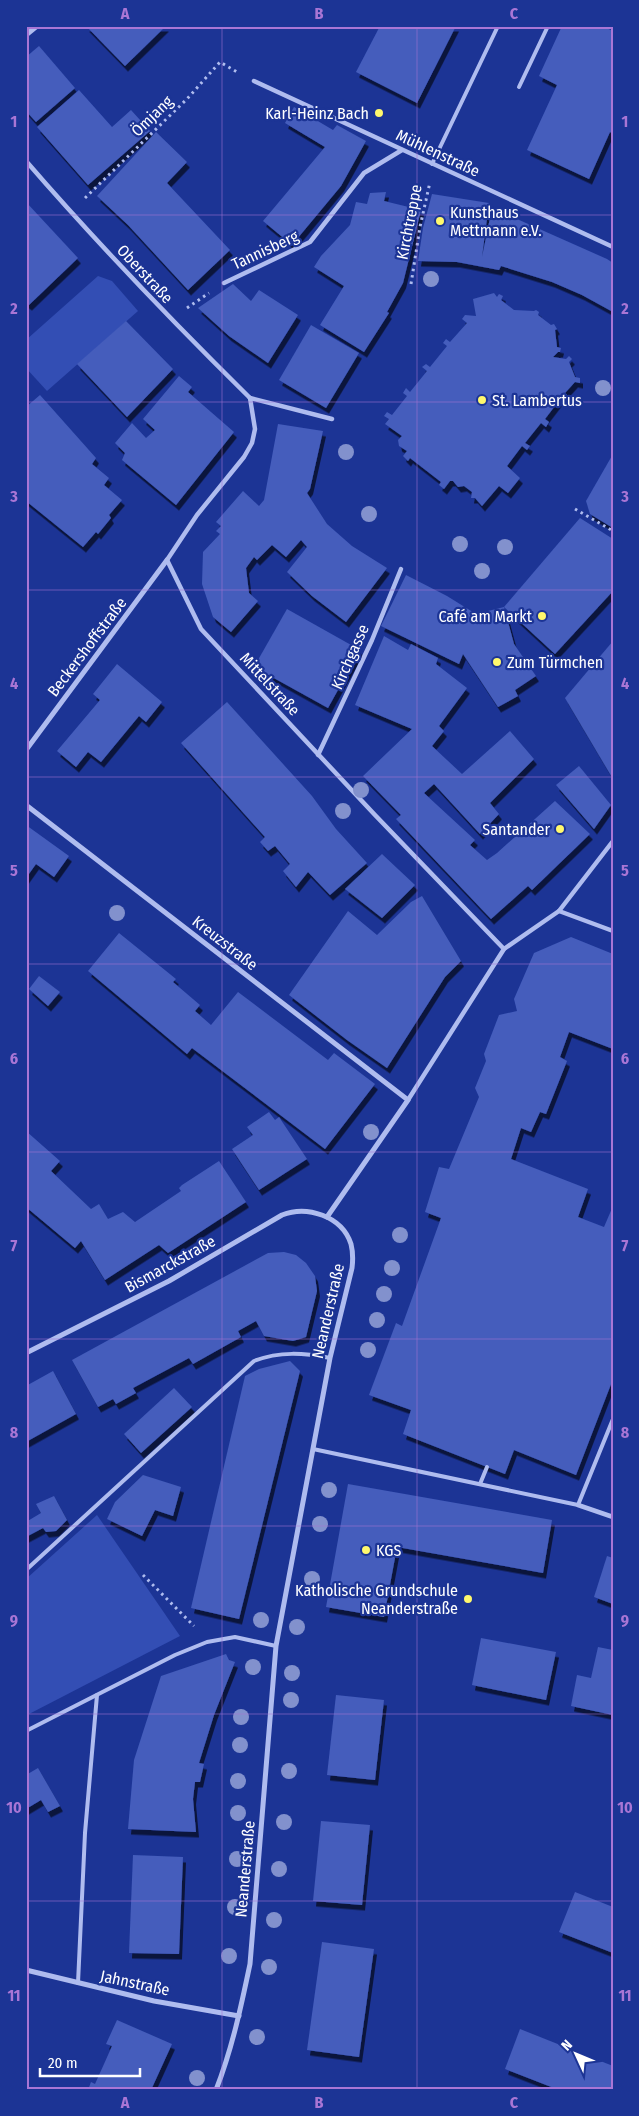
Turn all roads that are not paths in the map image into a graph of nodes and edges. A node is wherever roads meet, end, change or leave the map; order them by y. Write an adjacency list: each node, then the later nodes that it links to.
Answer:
1 (37, 26): 4 (street)
2 (498, 26): 9 (lane)
3 (548, 26): 6 (lane)
4 (26, 35)
5 (254, 81): 7 (street, Mühlenstraße)
6 (519, 87)
7 (402, 150): 9 (street, Mühlenstraße); 11 (street, Tannisberg)
8 (26, 161): 12 (street, Oberstraße)
9 (432, 164): 10 (street, Mühlenstraße)
10 (613, 247)
11 (224, 283)
12 (250, 398): 13 (street); 14 (street)
13 (332, 419)
14 (167, 560): 16 (street, Beckershoffstraße); 17 (street, Mittelstraße)
15 (401, 569): 17 (street, Kirchgasse)
16 (26, 750)
17 (318, 755): 22 (street, Mittelstraße)
18 (26, 805): 23 (street, Kreuzstraße)
19 (613, 841): 20 (street)
20 (559, 911): 21 (street); 22 (street)
21 (613, 931)
22 (504, 949): 23 (street)
23 (408, 1100): 24 (street)
24 (327, 1217): 25 (street, Bismarckstraße); 26 (street, Neanderstraße)
25 (26, 1353)
26 (330, 1358): 28 (street, Neanderstraße); 33 (lane)
27 (613, 1419): 31 (lane)
28 (313, 1449): 30 (lane); 34 (street, Neanderstraße)
29 (487, 1467): 30 (lane)
30 (480, 1484): 31 (lane)
31 (578, 1505): 32 (street)
32 (613, 1517)
33 (26, 1570)
34 (276, 1646): 35 (lane); 39 (street, Neanderstraße)
35 (97, 1695): 36 (lane); 38 (lane)
36 (26, 1731)
37 (26, 1970): 38 (street, Jahnstraße)
38 (78, 1983): 39 (street, Jahnstraße)
39 (239, 2016): 40 (street, Neanderstraße)
40 (216, 2090)

